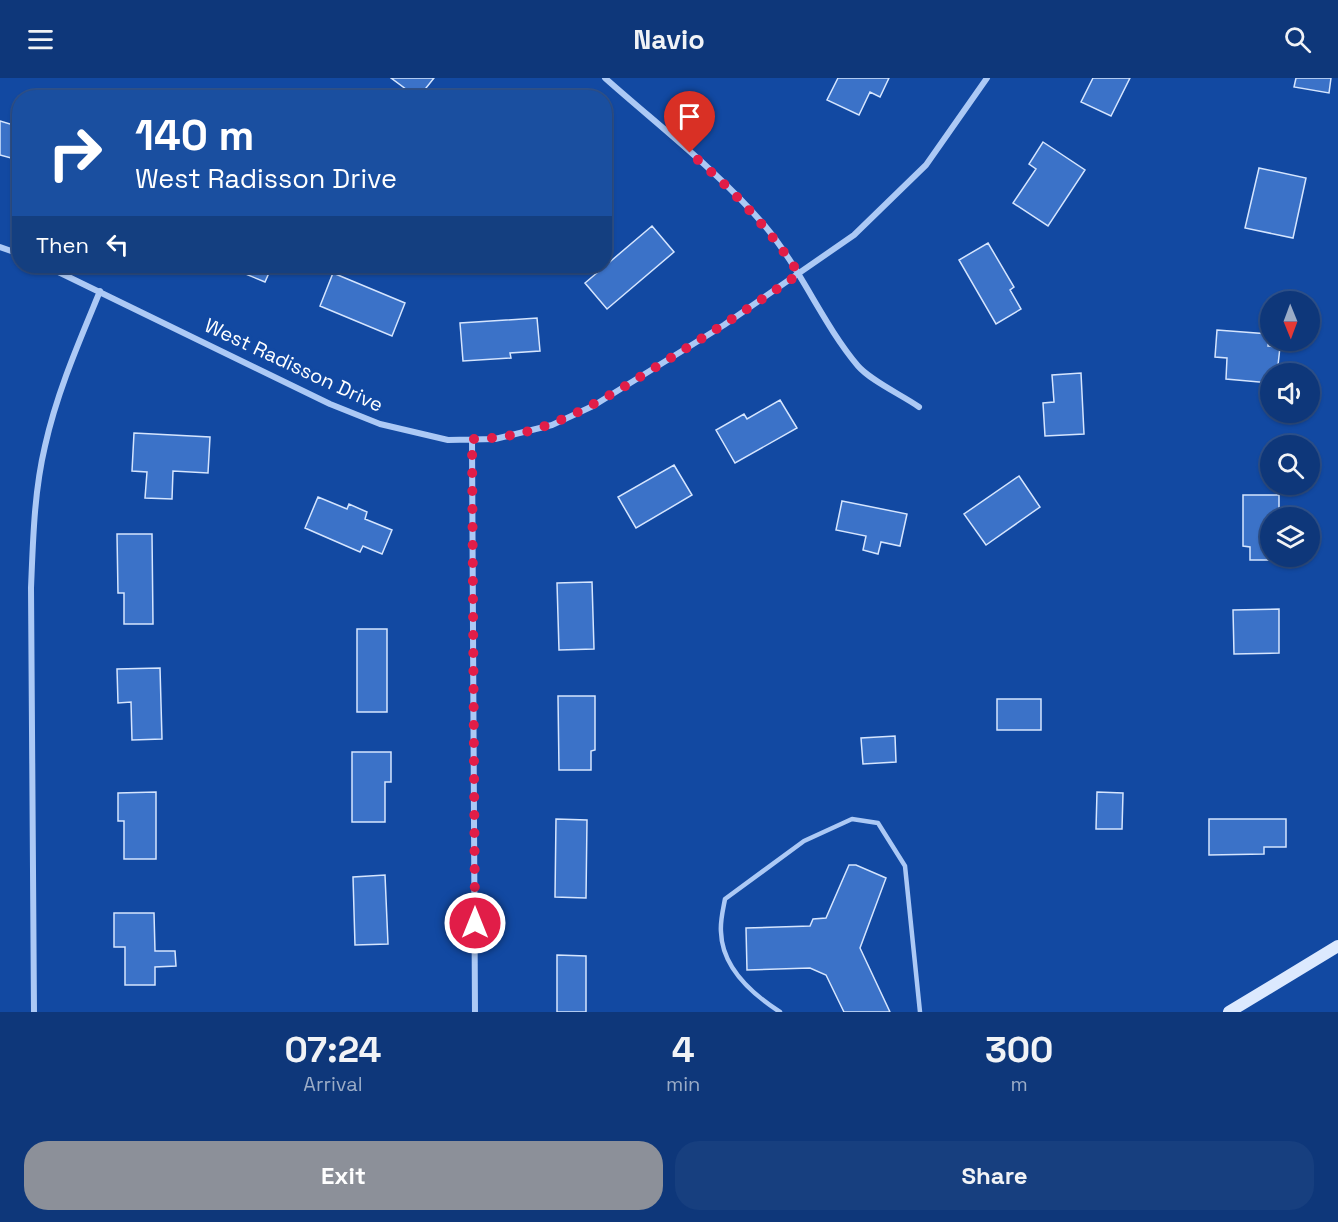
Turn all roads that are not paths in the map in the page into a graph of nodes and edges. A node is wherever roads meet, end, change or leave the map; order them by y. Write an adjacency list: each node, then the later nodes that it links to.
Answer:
1 (605, 78): 4 (street)
2 (987, 78): 4 (street, West Radisson Drive)
3 (61, 273): 5 (street, West Radisson Drive)
4 (799, 274): 6 (street); 7 (street, West Radisson Drive)
5 (100, 291): 7 (street, West Radisson Drive); 9 (street)
6 (919, 407)
7 (472, 439): 10 (street)
8 (1338, 946): 13 (main road)
9 (34, 1012)
10 (475, 1012)
11 (780, 1012): 12 (lane)
12 (920, 1012)
13 (1229, 1012)

